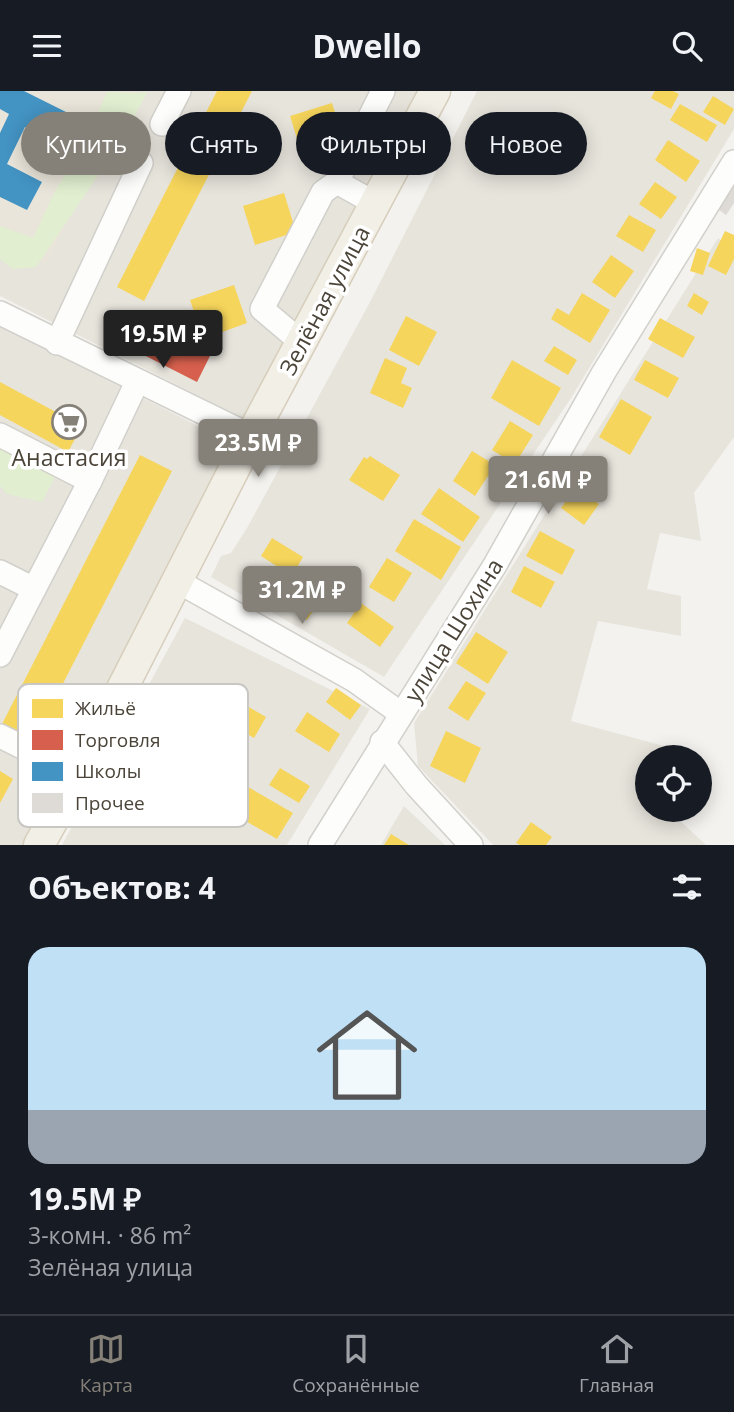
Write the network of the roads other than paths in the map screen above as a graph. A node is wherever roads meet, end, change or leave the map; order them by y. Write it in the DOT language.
graph roads {
  1 [pos="179,91"];
  2 [pos="383,91"];
  3 [pos="435,91"];
  4 [pos="162,124"];
  5 [pos="734,162"];
  6 [pos="135,175"];
  7 [pos="337,182"];
  8 [pos="376,204"];
  9 [pos="0,313"];
  10 [pos="57,342"];
  11 [pos="301,342"];
  12 [pos="137,382"];
  13 [pos="0,435"];
  14 [pos="251,436"];
  15 [pos="90,481"];
  16 [pos="0,572"];
  17 [pos="177,581"];
  18 [pos="34,589"];
  19 [pos="0,655"];
  20 [pos="124,684"];
  21 [pos="400,713"];
  22 [pos="0,736"];
  23 [pos="383,742"];
  24 [pos="18,745"];
  25 [pos="49,827"];
  26 [pos="39,845"];
  27 [pos="320,845"];
  28 [pos="471,845"];
  1 -- 4 [label="street"];
  2 -- 7 [label="street"];
  3 -- 8 [label="main road, Зелёная улица"];
  5 -- 21 [label="street, улица Шохина"];
  6 -- 10 [label="street"];
  7 -- 8 [label="street"];
  7 -- 11 [label="street"];
  8 -- 11 [label="main road, Зелёная улица"];
  9 -- 10 [label="street"];
  10 -- 12 [label="street"];
  11 -- 14 [label="main road, Зелёная улица"];
  12 -- 14 [label="street"];
  12 -- 15 [label="street"];
  13 -- 15 [label="street"];
  14 -- 17 [label="main road, Зелёная улица"];
  15 -- 18 [label="street"];
  16 -- 18 [label="street"];
  17 -- 20 [label="main road, Зелёная улица"];
  17 -- 21 [label="street"];
  18 -- 19 [label="street"];
  21 -- 23 [label="street, улица Шохина"];
  22 -- 24 [label="street"];
  23 -- 27 [label="street, улица Шохина"];
  23 -- 28 [label="street"];
  25 -- 26 [label="main road, Зелёная улица"];
}
